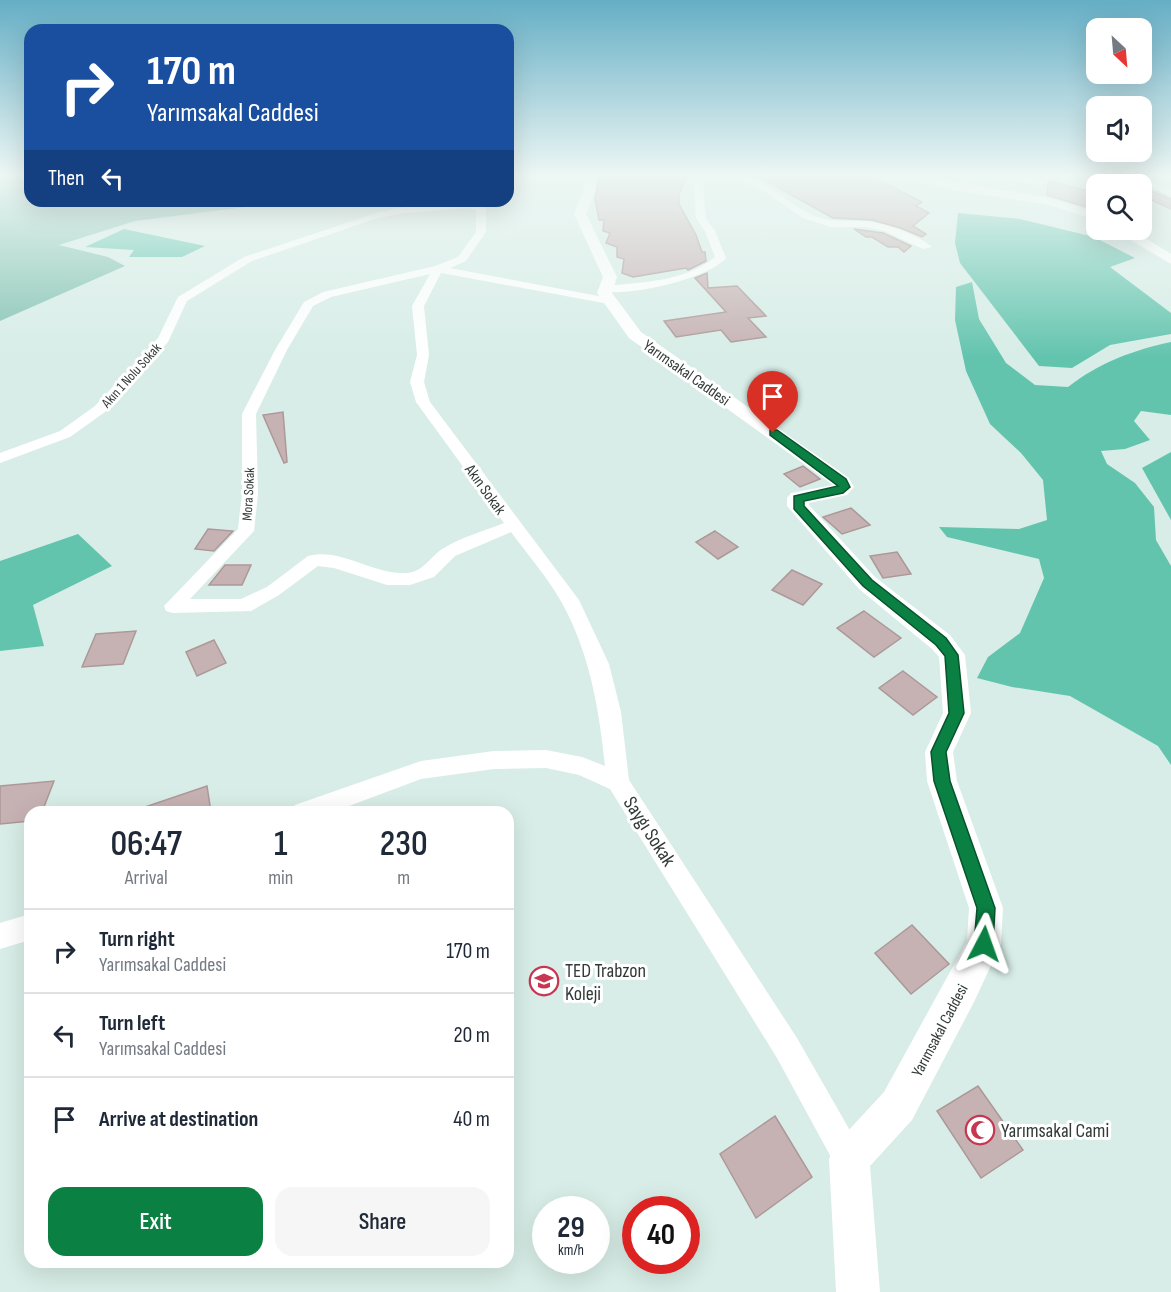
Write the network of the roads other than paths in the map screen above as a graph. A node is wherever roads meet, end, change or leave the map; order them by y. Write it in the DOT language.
graph roads {
  1 [pos="314,236"];
  2 [pos="478,236"];
  3 [pos="591,236"];
  4 [pos="712,236"];
  5 [pos="903,236"];
  6 [pos="1140,240"];
  7 [pos="927,247"];
  8 [pos="1171,260"];
  9 [pos="438,269"];
  10 [pos="607,295"];
  11 [pos="0,458"];
  12 [pos="513,525"];
  13 [pos="618,782"];
  14 [pos="320,806"];
  15 [pos="24,929"];
  16 [pos="0,936"];
  17 [pos="849,1159"];
  18 [pos="858,1292"];
  1 -- 11 [label="street, Akın 1 Nolu Sokak"];
  2 -- 9 [label="street, Akın 1 Nolu Sokak"];
  3 -- 10 [label="street"];
  4 -- 10 [label="street, Mora Sokak"];
  5 -- 7 [label="street"];
  6 -- 8 [label="street"];
  9 -- 10 [label="street, Mora Sokak"];
  9 -- 12 [label="street, Akın Sokak"];
  9 -- 12 [label="street, Mora Sokak"];
  10 -- 17 [label="street, Yarımsakal Caddesi"];
  12 -- 13 [label="street, Akın Sokak"];
  13 -- 14 [label="street, Saygı Sokak"];
  13 -- 17 [label="street, Saygı Sokak"];
  15 -- 16 [label="street"];
  17 -- 18 [label="street"];
}
